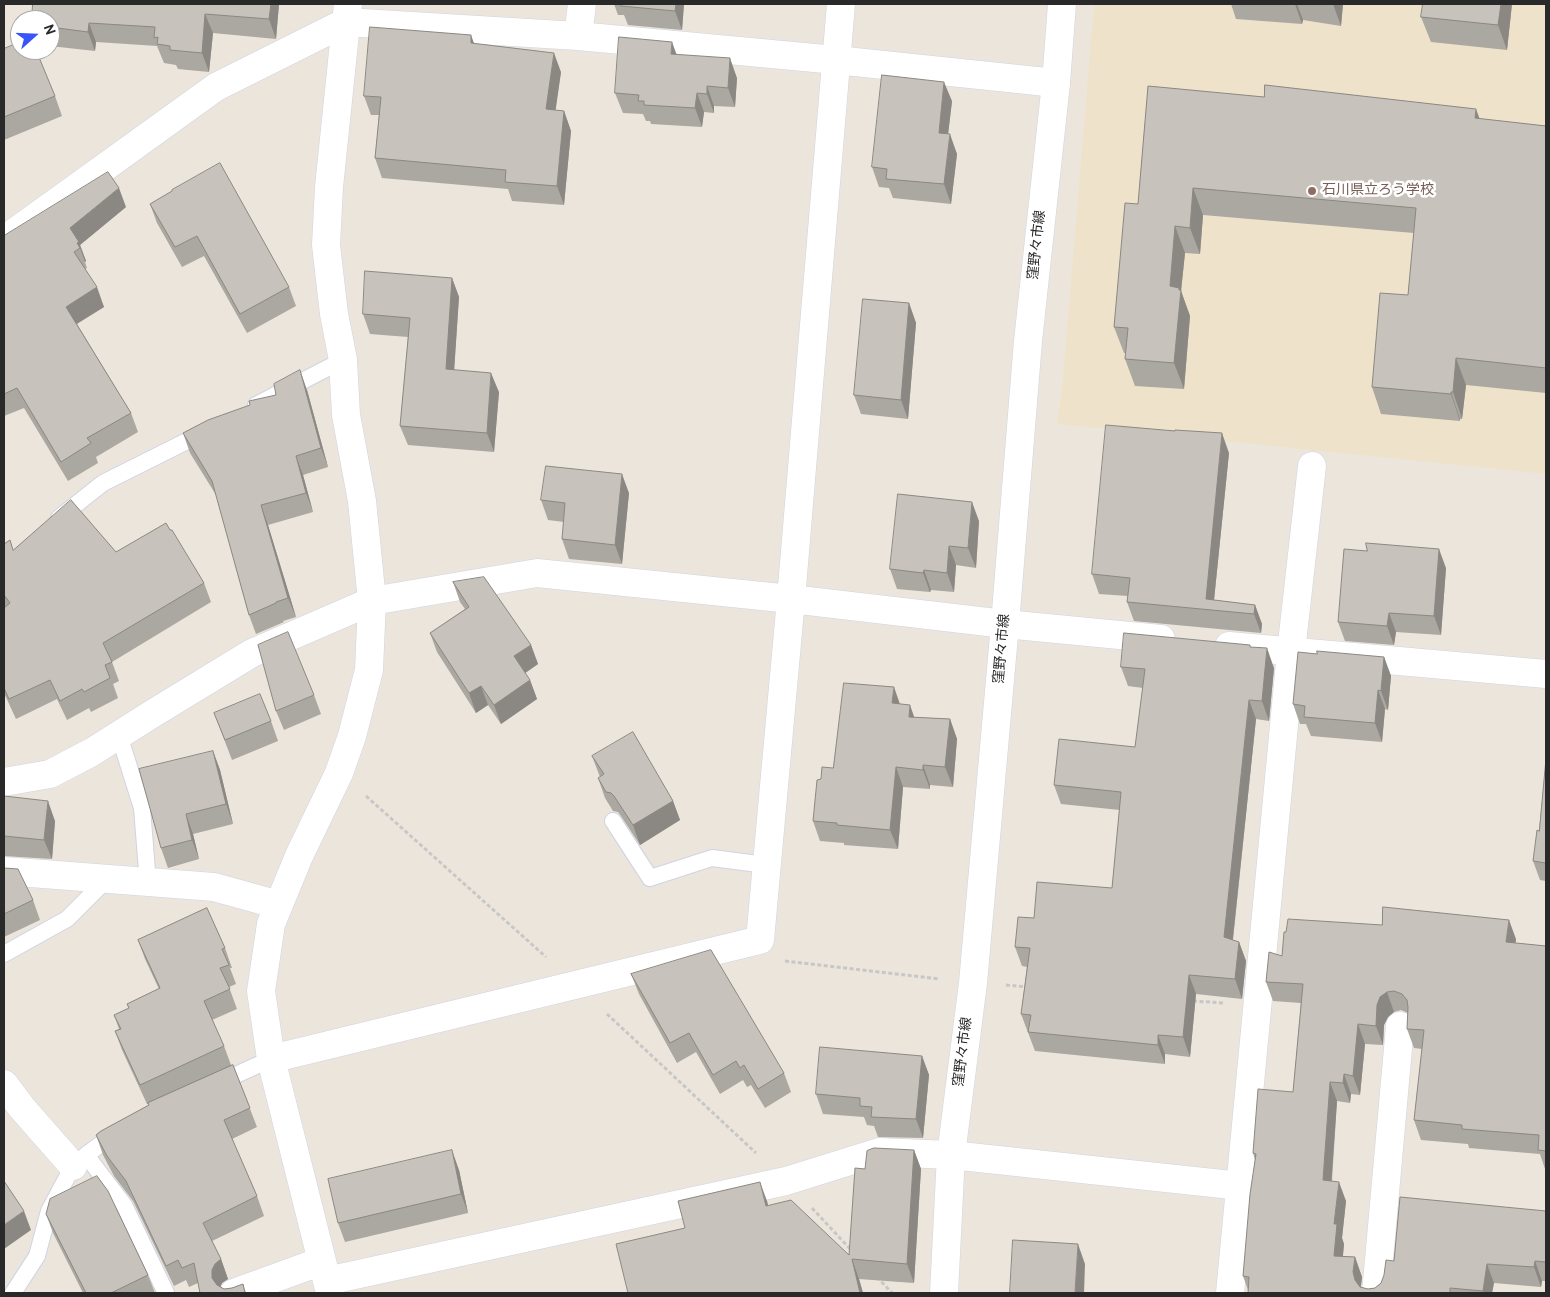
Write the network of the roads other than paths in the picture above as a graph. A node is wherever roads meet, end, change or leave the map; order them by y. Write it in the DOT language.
graph roads {
  1 [pos="582,4"];
  2 [pos="842,4"];
  3 [pos="1062,4"];
  4 [pos="347,13"];
  5 [pos="578,36"];
  6 [pos="836,60"];
  7 [pos="1056,83"];
  8 [pos="4,240"];
  9 [pos="343,360"];
  10 [pos="238,415"];
  11 [pos="221,424"];
  12 [pos="1312,466"];
  13 [pos="45,530"];
  14 [pos="791,599"];
  15 [pos="372,601"];
  16 [pos="1005,624"];
  17 [pos="1291,652"];
  18 [pos="1546,674"];
  19 [pos="119,735"];
  20 [pos="4,782"];
  21 [pos="613,821"];
  22 [pos="766,865"];
  23 [pos="4,871"];
  24 [pos="107,879"];
  25 [pos="148,883"];
  26 [pos="279,905"];
  27 [pos="4,954"];
  28 [pos="1400,1026"];
  29 [pos="271,1059"];
  30 [pos="4,1084"];
  31 [pos="199,1091"];
  32 [pos="129,1124"];
  33 [pos="951,1155"];
  34 [pos="79,1160"];
  35 [pos="1241,1186"];
  36 [pos="326,1278"];
  37 [pos="12,1293"];
  38 [pos="166,1293"];
  39 [pos="234,1293"];
  40 [pos="944,1293"];
  41 [pos="1230,1293"];
  42 [pos="1376,1293"];
  1 -- 5 [label="street"];
  2 -- 6 [label="street"];
  3 -- 7 [label="street, 窪野々市線"];
  4 -- 5 [label="street"];
  4 -- 8 [label="street"];
  4 -- 9 [label="street"];
  5 -- 6 [label="street"];
  6 -- 7 [label="street"];
  6 -- 14 [label="street"];
  7 -- 16 [label="street, 窪野々市線"];
  9 -- 10 [label="lane"];
  9 -- 15 [label="street"];
  11 -- 13 [label="lane"];
  12 -- 17 [label="street"];
  14 -- 15 [label="street"];
  14 -- 16 [label="street"];
  14 -- 22 [label="street"];
  15 -- 19 [label="street"];
  15 -- 26 [label="street"];
  16 -- 17 [label="street"];
  16 -- 33 [label="street, 窪野々市線"];
  17 -- 18 [label="street"];
  17 -- 35 [label="street"];
  19 -- 20 [label="street"];
  19 -- 25 [label="lane"];
  21 -- 22 [label="lane"];
  22 -- 29 [label="street"];
  23 -- 24 [label="street"];
  24 -- 25 [label="street"];
  24 -- 27 [label="lane"];
  25 -- 26 [label="street"];
  26 -- 29 [label="street"];
  28 -- 42 [label="street"];
  29 -- 31 [label="lane"];
  29 -- 36 [label="street"];
  30 -- 34 [label="street"];
  32 -- 34 [label="lane"];
  33 -- 35 [label="street"];
  33 -- 36 [label="street"];
  33 -- 40 [label="street, 窪野々市線"];
  34 -- 37 [label="lane"];
  34 -- 38 [label="lane"];
  35 -- 41 [label="street"];
  36 -- 39 [label="street"];
}
